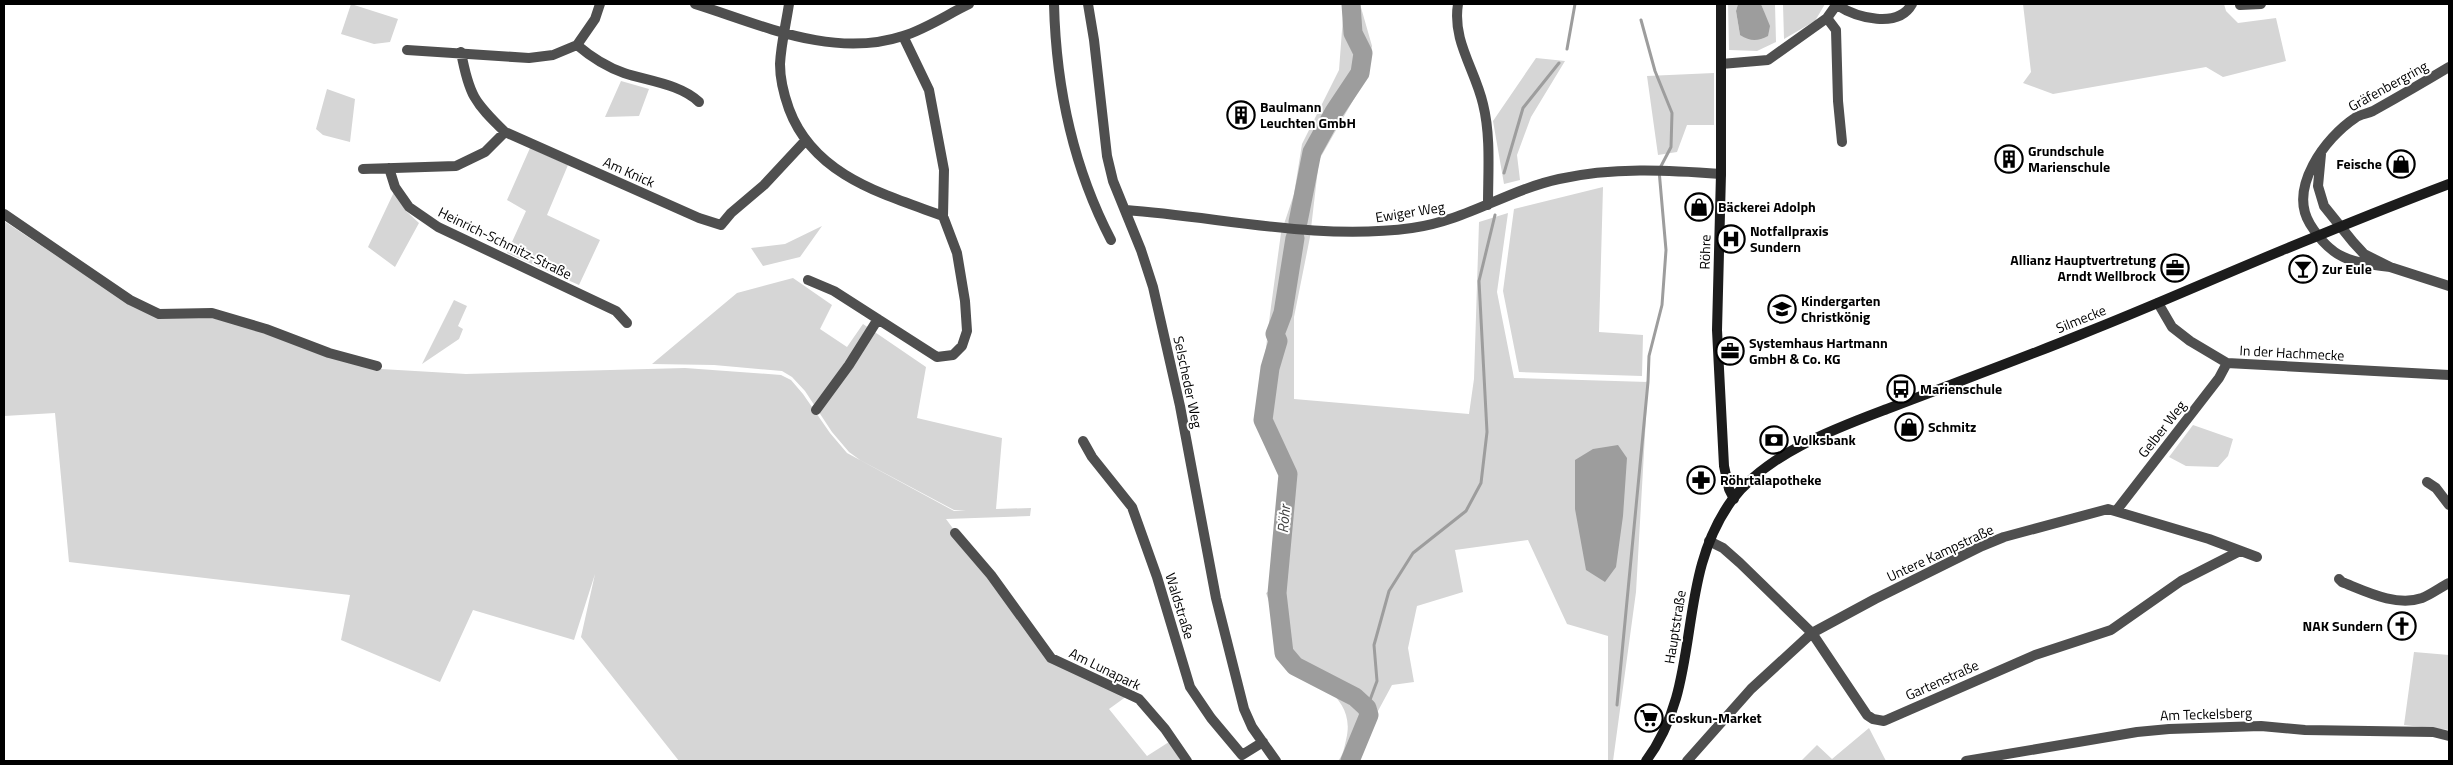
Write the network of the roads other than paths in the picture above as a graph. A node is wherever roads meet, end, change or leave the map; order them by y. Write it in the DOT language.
graph roads {
  1 [pos="600,4"];
  2 [pos="695,4"];
  3 [pos="789,4"];
  4 [pos="968,4"];
  5 [pos="1054,4"];
  6 [pos="1088,4"];
  7 [pos="1458,4"];
  8 [pos="1721,4"];
  9 [pos="1912,4"];
  10 [pos="2261,4"];
  11 [pos="1837,5"];
  12 [pos="2240,5"];
  13 [pos="1827,18"];
  14 [pos="784,33"];
  15 [pos="903,36"];
  16 [pos="578,45"];
  17 [pos="407,50"];
  18 [pos="461,52"];
  19 [pos="1721,64"];
  20 [pos="2449,67"];
  21 [pos="699,102"];
  22 [pos="505,132"];
  23 [pos="805,141"];
  24 [pos="1842,142"];
  25 [pos="2321,151"];
  26 [pos="389,168"];
  27 [pos="363,169"];
  28 [pos="1721,174"];
  29 [pos="2449,184"];
  30 [pos="1488,205"];
  31 [pos="1126,210"];
  32 [pos="4,214"];
  33 [pos="943,216"];
  34 [pos="2340,228"];
  35 [pos="2317,236"];
  36 [pos="1111,240"];
  37 [pos="2390,267"];
  38 [pos="808,280"];
  39 [pos="2449,286"];
  40 [pos="2158,303"];
  41 [pos="878,319"];
  42 [pos="627,323"];
  43 [pos="2228,363"];
  44 [pos="377,366"];
  45 [pos="2449,375"];
  46 [pos="816,410"];
  47 [pos="1083,441"];
  48 [pos="2427,482"];
  49 [pos="1734,498"];
  50 [pos="2449,505"];
  51 [pos="2116,511"];
  52 [pos="955,533"];
  53 [pos="1709,541"];
  54 [pos="2240,551"];
  55 [pos="2257,557"];
  56 [pos="2339,579"];
  57 [pos="2449,582"];
  58 [pos="1812,633"];
  59 [pos="2449,736"];
  60 [pos="1263,742"];
  61 [pos="1187,761"];
  62 [pos="1276,761"];
  63 [pos="1646,761"];
  64 [pos="1687,761"];
  65 [pos="1966,761"];
  1 -- 16 [label="street"];
  2 -- 14 [label="street"];
  3 -- 14 [label="street"];
  4 -- 15 [label="street"];
  5 -- 36 [label="street"];
  6 -- 31 [label="street, Selscheder Weg"];
  7 -- 30 [label="street"];
  8 -- 19 [label="main road, Röhre"];
  9 -- 11 [label="street"];
  10 -- 12 [label="street"];
  11 -- 13 [label="street"];
  13 -- 19 [label="street"];
  13 -- 24 [label="street"];
  14 -- 15 [label="street"];
  14 -- 23 [label="street"];
  15 -- 33 [label="street"];
  16 -- 18 [label="street"];
  16 -- 21 [label="street"];
  17 -- 18 [label="street"];
  18 -- 22 [label="street, Am Knick"];
  19 -- 28 [label="main road, Röhre"];
  20 -- 25 [label="street, Gräfenbergring"];
  22 -- 23 [label="street, Am Knick"];
  22 -- 26 [label="street"];
  23 -- 33 [label="street"];
  25 -- 34 [label="street"];
  25 -- 35 [label="street, Gräfenbergring"];
  26 -- 27 [label="street"];
  26 -- 42 [label="street, Heinrich-Schmitz-Straße"];
  28 -- 30 [label="street, Ewiger Weg"];
  28 -- 49 [label="main road, Röhre"];
  29 -- 34 [label="main road, Silmecke"];
  30 -- 31 [label="street, Ewiger Weg"];
  31 -- 60 [label="street, Selscheder Weg"];
  32 -- 44 [label="street"];
  33 -- 41 [label="street"];
  34 -- 35 [label="main road, Silmecke"];
  34 -- 37 [label="street"];
  35 -- 37 [label="street, Gräfenbergring"];
  35 -- 40 [label="main road, Silmecke"];
  37 -- 39 [label="street"];
  38 -- 41 [label="street"];
  40 -- 43 [label="street, In der Hachmecke"];
  40 -- 49 [label="main road, Silmecke"];
  41 -- 46 [label="street"];
  43 -- 45 [label="street, In der Hachmecke"];
  43 -- 51 [label="street, Gelber Weg"];
  47 -- 60 [label="street, Waldstraße"];
  48 -- 50 [label="street"];
  49 -- 53 [label="main road, Hauptstraße"];
  51 -- 54 [label="street, Untere Kampstraße"];
  51 -- 58 [label="street, Untere Kampstraße"];
  52 -- 61 [label="street, Am Lunapark"];
  53 -- 58 [label="street, Gartenstraße"];
  53 -- 63 [label="main road, Hauptstraße"];
  54 -- 55 [label="street, Untere Kampstraße"];
  54 -- 58 [label="street, Gartenstraße"];
  56 -- 57 [label="street"];
  58 -- 64 [label="street, Untere Kampstraße"];
  59 -- 65 [label="street, Am Teckelsberg"];
  60 -- 62 [label="street, Selscheder Weg"];
}
